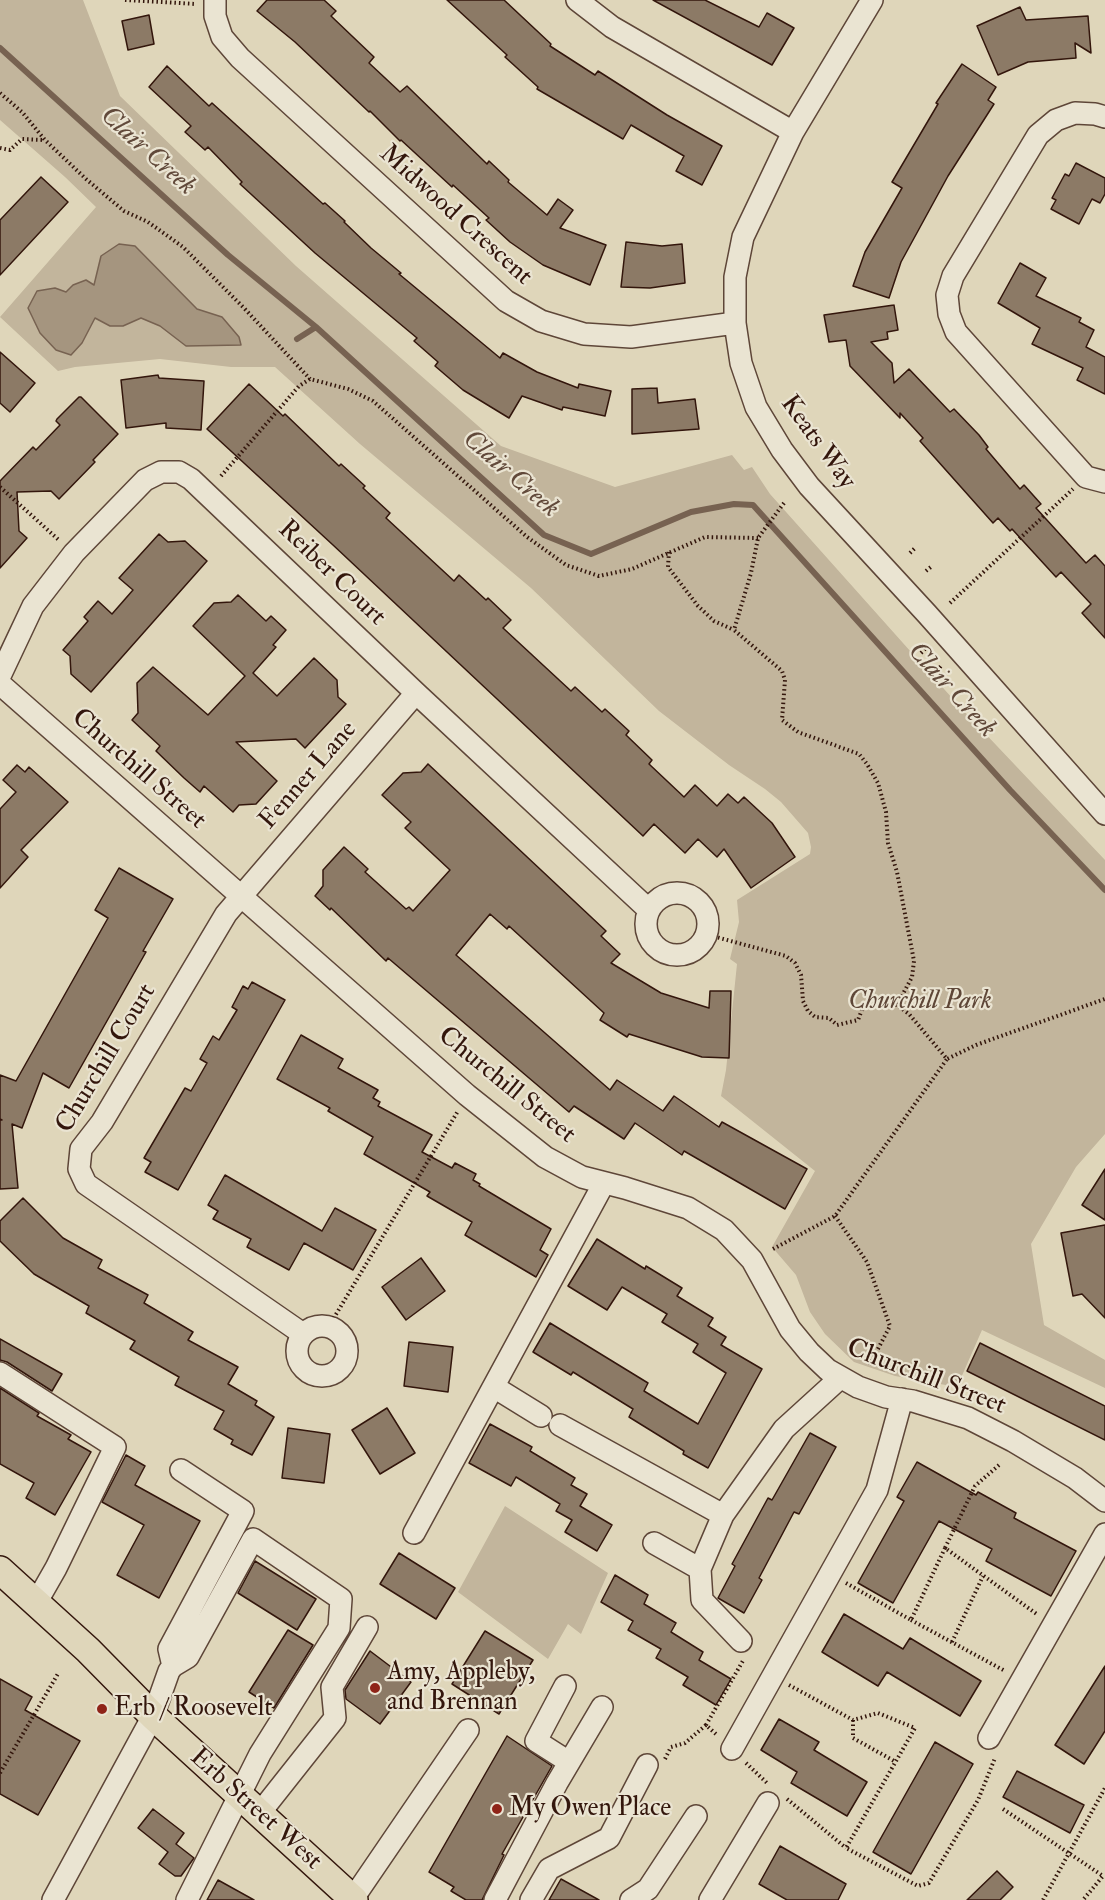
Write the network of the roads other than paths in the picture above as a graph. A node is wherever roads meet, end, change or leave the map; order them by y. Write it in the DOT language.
graph roads {
  1 [pos="577,0"];
  2 [pos="872,0"];
  3 [pos="214,2"];
  4 [pos="1105,117"];
  5 [pos="793,132"];
  6 [pos="735,323"];
  7 [pos="1096,479"];
  8 [pos="0,676"];
  9 [pos="0,684"];
  10 [pos="416,693"];
  11 [pos="1105,814"];
  12 [pos="242,895"];
  13 [pos="649,910"];
  14 [pos="604,1183"];
  15 [pos="303,1334"];
  16 [pos="0,1373"];
  17 [pos="840,1378"];
  18 [pos="494,1387"];
  19 [pos="902,1399"];
  20 [pos="181,1470"];
  21 [pos="1105,1500"];
  22 [pos="723,1515"];
  23 [pos="414,1533"];
  24 [pos="1105,1534"];
  25 [pos="654,1543"];
  26 [pos="700,1569"];
  27 [pos="0,1570"];
  28 [pos="36,1603"];
  29 [pos="368,1627"];
  30 [pos="741,1641"];
  31 [pos="173,1666"];
  32 [pos="565,1686"];
  33 [pos="602,1707"];
  34 [pos="153,1716"];
  35 [pos="468,1730"];
  36 [pos="989,1737"];
  37 [pos="732,1749"];
  38 [pos="569,1762"];
  39 [pos="647,1765"];
  40 [pos="768,1803"];
  41 [pos="250,1805"];
  42 [pos="696,1816"];
  43 [pos="53,1900"];
  44 [pos="187,1900"];
  45 [pos="353,1900"];
  46 [pos="495,1900"];
  47 [pos="531,1900"];
  48 [pos="631,1900"];
  49 [pos="710,1900"];
  1 -- 5 [label="street"];
  2 -- 5 [label="street, Keats Way"];
  3 -- 6 [label="street, Midwood Crescent"];
  4 -- 7 [label="street"];
  5 -- 6 [label="street, Keats Way"];
  6 -- 11 [label="street, Keats Way"];
  8 -- 10 [label="street, Reiber Court"];
  9 -- 12 [label="street, Churchill Street"];
  10 -- 12 [label="street, Fenner Lane"];
  10 -- 13 [label="street, Reiber Court"];
  12 -- 14 [label="street, Churchill Street"];
  12 -- 15 [label="street, Churchill Court"];
  13 -- 13 [label="street"];
  14 -- 17 [label="street, Churchill Street"];
  14 -- 18 [label="street"];
  15 -- 15 [label="street"];
  16 -- 28 [label="street"];
  17 -- 19 [label="street, Churchill Street"];
  17 -- 22 [label="street"];
  18 -- 22 [label="street"];
  18 -- 23 [label="street"];
  19 -- 21 [label="street, Churchill Street"];
  19 -- 37 [label="street"];
  20 -- 31 [label="street"];
  22 -- 26 [label="street"];
  24 -- 36 [label="street"];
  25 -- 26 [label="street"];
  26 -- 30 [label="street"];
  27 -- 28 [label="main road, Erb Street West"];
  28 -- 34 [label="main road, Erb Street West"];
  29 -- 41 [label="street"];
  31 -- 34 [label="street"];
  31 -- 41 [label="street"];
  32 -- 38 [label="street"];
  33 -- 38 [label="street"];
  34 -- 41 [label="main road, Erb Street West"];
  34 -- 43 [label="street"];
  35 -- 45 [label="street"];
  38 -- 46 [label="street"];
  39 -- 47 [label="street"];
  40 -- 49 [label="street"];
  41 -- 44 [label="street"];
  41 -- 45 [label="main road, Erb Street West"];
  42 -- 48 [label="street"];
}
